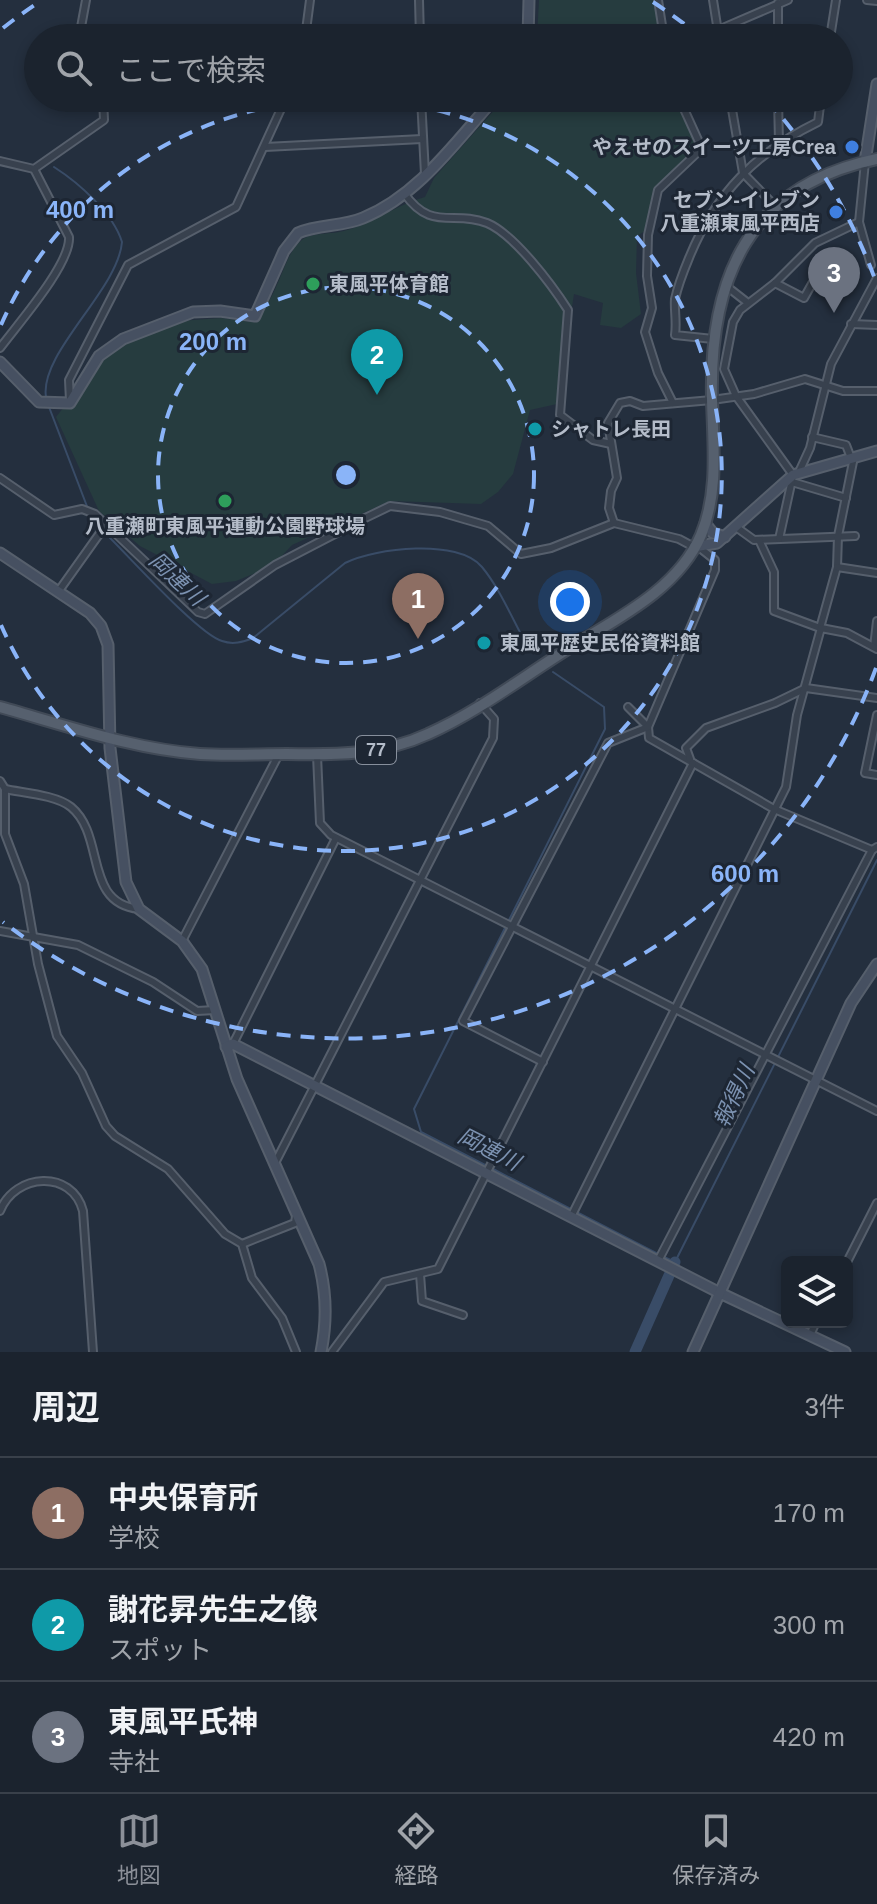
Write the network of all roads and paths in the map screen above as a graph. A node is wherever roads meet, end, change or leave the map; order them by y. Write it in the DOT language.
graph roads {
  1 [pos="86,0"];
  2 [pos="310,0"];
  3 [pos="419,0"];
  4 [pos="529,0"];
  5 [pos="658,0"];
  6 [pos="713,0"];
  7 [pos="788,0"];
  8 [pos="836,0"];
  9 [pos="867,0"];
  10 [pos="877,1"];
  11 [pos="778,3"];
  12 [pos="82,24"];
  13 [pos="307,24"];
  14 [pos="420,24"];
  15 [pos="528,24"];
  16 [pos="662,24"];
  17 [pos="717,24"];
  18 [pos="731,24"];
  19 [pos="778,24"];
  20 [pos="832,24"];
  21 [pos="877,84"];
  22 [pos="104,112"];
  23 [pos="280,112"];
  24 [pos="421,112"];
  25 [pos="483,112"];
  26 [pos="685,112"];
  27 [pos="732,112"];
  28 [pos="778,112"];
  29 [pos="819,112"];
  30 [pos="422,139"];
  31 [pos="779,142"];
  32 [pos="265,147"];
  33 [pos="877,159"];
  34 [pos="0,161"];
  35 [pos="865,162"];
  36 [pos="34,169"];
  37 [pos="743,173"];
  38 [pos="426,176"];
  39 [pos="404,193"];
  40 [pos="775,206"];
  41 [pos="859,222"];
  42 [pos="871,265"];
  43 [pos="877,278"];
  44 [pos="813,282"];
  45 [pos="775,283"];
  46 [pos="724,285"];
  47 [pos="748,303"];
  48 [pos="851,324"];
  49 [pos="877,325"];
  50 [pos="713,339"];
  51 [pos="0,348"];
  52 [pos="0,362"];
  53 [pos="826,385"];
  54 [pos="877,391"];
  55 [pos="736,396"];
  56 [pos="712,400"];
  57 [pos="70,403"];
  58 [pos="673,403"];
  59 [pos="812,437"];
  60 [pos="611,444"];
  61 [pos="877,451"];
  62 [pos="852,458"];
  63 [pos="795,476"];
  64 [pos="0,478"];
  65 [pos="846,498"];
  66 [pos="614,523"];
  67 [pos="705,523"];
  68 [pos="105,526"];
  69 [pos="736,527"];
  70 [pos="838,536"];
  71 [pos="855,536"];
  72 [pos="725,537"];
  73 [pos="779,539"];
  74 [pos="759,540"];
  75 [pos="697,547"];
  76 [pos="0,553"];
  77 [pos="837,567"];
  78 [pos="877,573"];
  79 [pos="877,583"];
  80 [pos="58,592"];
  81 [pos="877,621"];
  82 [pos="875,648"];
  83 [pos="806,688"];
  84 [pos="877,698"];
  85 [pos="480,703"];
  86 [pos="0,707"];
  87 [pos="628,707"];
  88 [pos="877,715"];
  89 [pos="648,727"];
  90 [pos="110,737"];
  91 [pos="279,754"];
  92 [pos="317,755"];
  93 [pos="693,763"];
  94 [pos="877,775"];
  95 [pos="0,781"];
  96 [pos="5,789"];
  97 [pos="774,809"];
  98 [pos="336,838"];
  99 [pos="875,848"];
  100 [pos="420,880"];
  101 [pos="139,909"];
  102 [pos="513,927"];
  103 [pos="0,931"];
  104 [pos="32,936"];
  105 [pos="182,941"];
  106 [pos="877,964"];
  107 [pos="593,967"];
  108 [pos="873,976"];
  109 [pos="674,1009"];
  110 [pos="215,1010"];
  111 [pos="230,1045"];
  112 [pos="768,1056"];
  113 [pos="543,1062"];
  114 [pos="816,1081"];
  115 [pos="314,1087"];
  116 [pos="877,1111"];
  117 [pos="274,1166"];
  118 [pos="484,1174"];
  119 [pos="877,1203"];
  120 [pos="0,1211"];
  121 [pos="296,1212"];
  122 [pos="571,1217"];
  123 [pos="242,1244"];
  124 [pos="850,1256"];
  125 [pos="660,1262"];
  126 [pos="420,1274"];
  127 [pos="720,1293"];
  128 [pos="463,1315"];
  129 [pos="813,1328"];
  130 [pos="811,1333"];
  131 [pos="93,1352"];
  132 [pos="296,1352"];
  133 [pos="321,1352"];
  134 [pos="332,1352"];
  135 [pos="693,1352"];
  136 [pos="845,1352"];
  1 -- 12 [label="street"];
  2 -- 13 [label="street"];
  3 -- 14 [label="street"];
  4 -- 15 [label="street"];
  5 -- 16 [label="street"];
  6 -- 17 [label="street"];
  7 -- 11 [label="street"];
  8 -- 20 [label="street"];
  9 -- 10 [label="street"];
  11 -- 18 [label="street"];
  11 -- 19 [label="street"];
  21 -- 35 [label="street"];
  22 -- 36 [label="street"];
  23 -- 32 [label="street"];
  24 -- 30 [label="street"];
  25 -- 38 [label="street"];
  26 -- 58 [label="street"];
  27 -- 37 [label="street"];
  28 -- 31 [label="street"];
  29 -- 31 [label="street"];
  30 -- 32 [label="street"];
  30 -- 38 [label="street"];
  31 -- 37 [label="street"];
  32 -- 57 [label="street"];
  33 -- 35 [label="main road, 77"];
  34 -- 36 [label="street"];
  35 -- 40 [label="main road, 77"];
  35 -- 41 [label="street"];
  36 -- 51 [label="street"];
  37 -- 40 [label="street"];
  37 -- 50 [label="street"];
  38 -- 39 [label="street"];
  39 -- 57 [label="street"];
  39 -- 60 [label="street"];
  40 -- 46 [label="main road, 77"];
  41 -- 42 [label="street"];
  41 -- 45 [label="street"];
  43 -- 48 [label="street"];
  44 -- 45 [label="street"];
  45 -- 47 [label="street"];
  46 -- 47 [label="street"];
  46 -- 50 [label="main road, 77"];
  47 -- 55 [label="street"];
  48 -- 49 [label="street"];
  48 -- 53 [label="street"];
  50 -- 56 [label="main road, 77"];
  52 -- 57 [label="street"];
  53 -- 54 [label="street"];
  53 -- 55 [label="street"];
  53 -- 59 [label="street"];
  55 -- 56 [label="street"];
  55 -- 63 [label="street"];
  56 -- 58 [label="street"];
  56 -- 67 [label="main road, 77"];
  58 -- 60 [label="street"];
  59 -- 62 [label="street"];
  59 -- 63 [label="street"];
  60 -- 66 [label="street"];
  61 -- 62 [label="street"];
  62 -- 63 [label="street"];
  62 -- 65 [label="street"];
  63 -- 65 [label="street"];
  63 -- 69 [label="street"];
  63 -- 73 [label="street"];
  64 -- 68 [label="street"];
  65 -- 70 [label="street"];
  66 -- 68 [label="street"];
  66 -- 75 [label="street"];
  67 -- 72 [label="street"];
  67 -- 75 [label="main road, 77"];
  68 -- 80 [label="street"];
  69 -- 72 [label="street"];
  69 -- 74 [label="street"];
  70 -- 71 [label="street"];
  70 -- 73 [label="street"];
  70 -- 77 [label="street"];
  72 -- 75 [label="street"];
  73 -- 74 [label="street"];
  74 -- 77 [label="street"];
  75 -- 85 [label="main road, 77"];
  75 -- 89 [label="street"];
  76 -- 80 [label="street"];
  77 -- 78 [label="street"];
  78 -- 79 [label="street"];
  80 -- 90 [label="street"];
  81 -- 82 [label="street"];
  82 -- 83 [label="street"];
  83 -- 84 [label="street"];
  83 -- 93 [label="street"];
  83 -- 97 [label="street"];
  85 -- 92 [label="main road, 77"];
  85 -- 100 [label="street"];
  86 -- 90 [label="main road, 77"];
  87 -- 89 [label="street"];
  88 -- 94 [label="street"];
  89 -- 93 [label="street"];
  89 -- 102 [label="street"];
  90 -- 91 [label="main road, 77"];
  90 -- 101 [label="street"];
  91 -- 92 [label="main road, 77"];
  91 -- 105 [label="street"];
  92 -- 98 [label="street"];
  93 -- 97 [label="street"];
  93 -- 107 [label="street"];
  95 -- 96 [label="street"];
  96 -- 101 [label="street"];
  96 -- 104 [label="street"];
  97 -- 99 [label="street"];
  97 -- 109 [label="street"];
  98 -- 100 [label="street"];
  98 -- 111 [label="street"];
  99 -- 112 [label="street"];
  100 -- 102 [label="street"];
  100 -- 115 [label="street"];
  101 -- 105 [label="street"];
  102 -- 107 [label="street"];
  102 -- 113 [label="street"];
  103 -- 104 [label="street"];
  104 -- 110 [label="street"];
  104 -- 123 [label="street"];
  105 -- 110 [label="street"];
  106 -- 108 [label="street"];
  107 -- 109 [label="street"];
  107 -- 113 [label="street"];
  108 -- 114 [label="street"];
  109 -- 112 [label="street"];
  109 -- 122 [label="street"];
  110 -- 111 [label="street"];
  111 -- 115 [label="street"];
  111 -- 117 [label="street"];
  112 -- 114 [label="street"];
  112 -- 125 [label="street"];
  113 -- 118 [label="street"];
  114 -- 116 [label="street"];
  114 -- 127 [label="street"];
  115 -- 117 [label="street"];
  115 -- 118 [label="street"];
  117 -- 121 [label="street"];
  118 -- 122 [label="street"];
  118 -- 126 [label="street"];
  119 -- 124 [label="street"];
  120 -- 131 [label="street"];
  121 -- 123 [label="street"];
  121 -- 133 [label="street"];
  122 -- 125 [label="street"];
  123 -- 132 [label="street"];
  125 -- 127 [label="street"];
  126 -- 128 [label="street"];
  126 -- 134 [label="street"];
  127 -- 130 [label="street"];
  127 -- 135 [label="street"];
  129 -- 130 [label="street"];
  130 -- 136 [label="street"];
}
